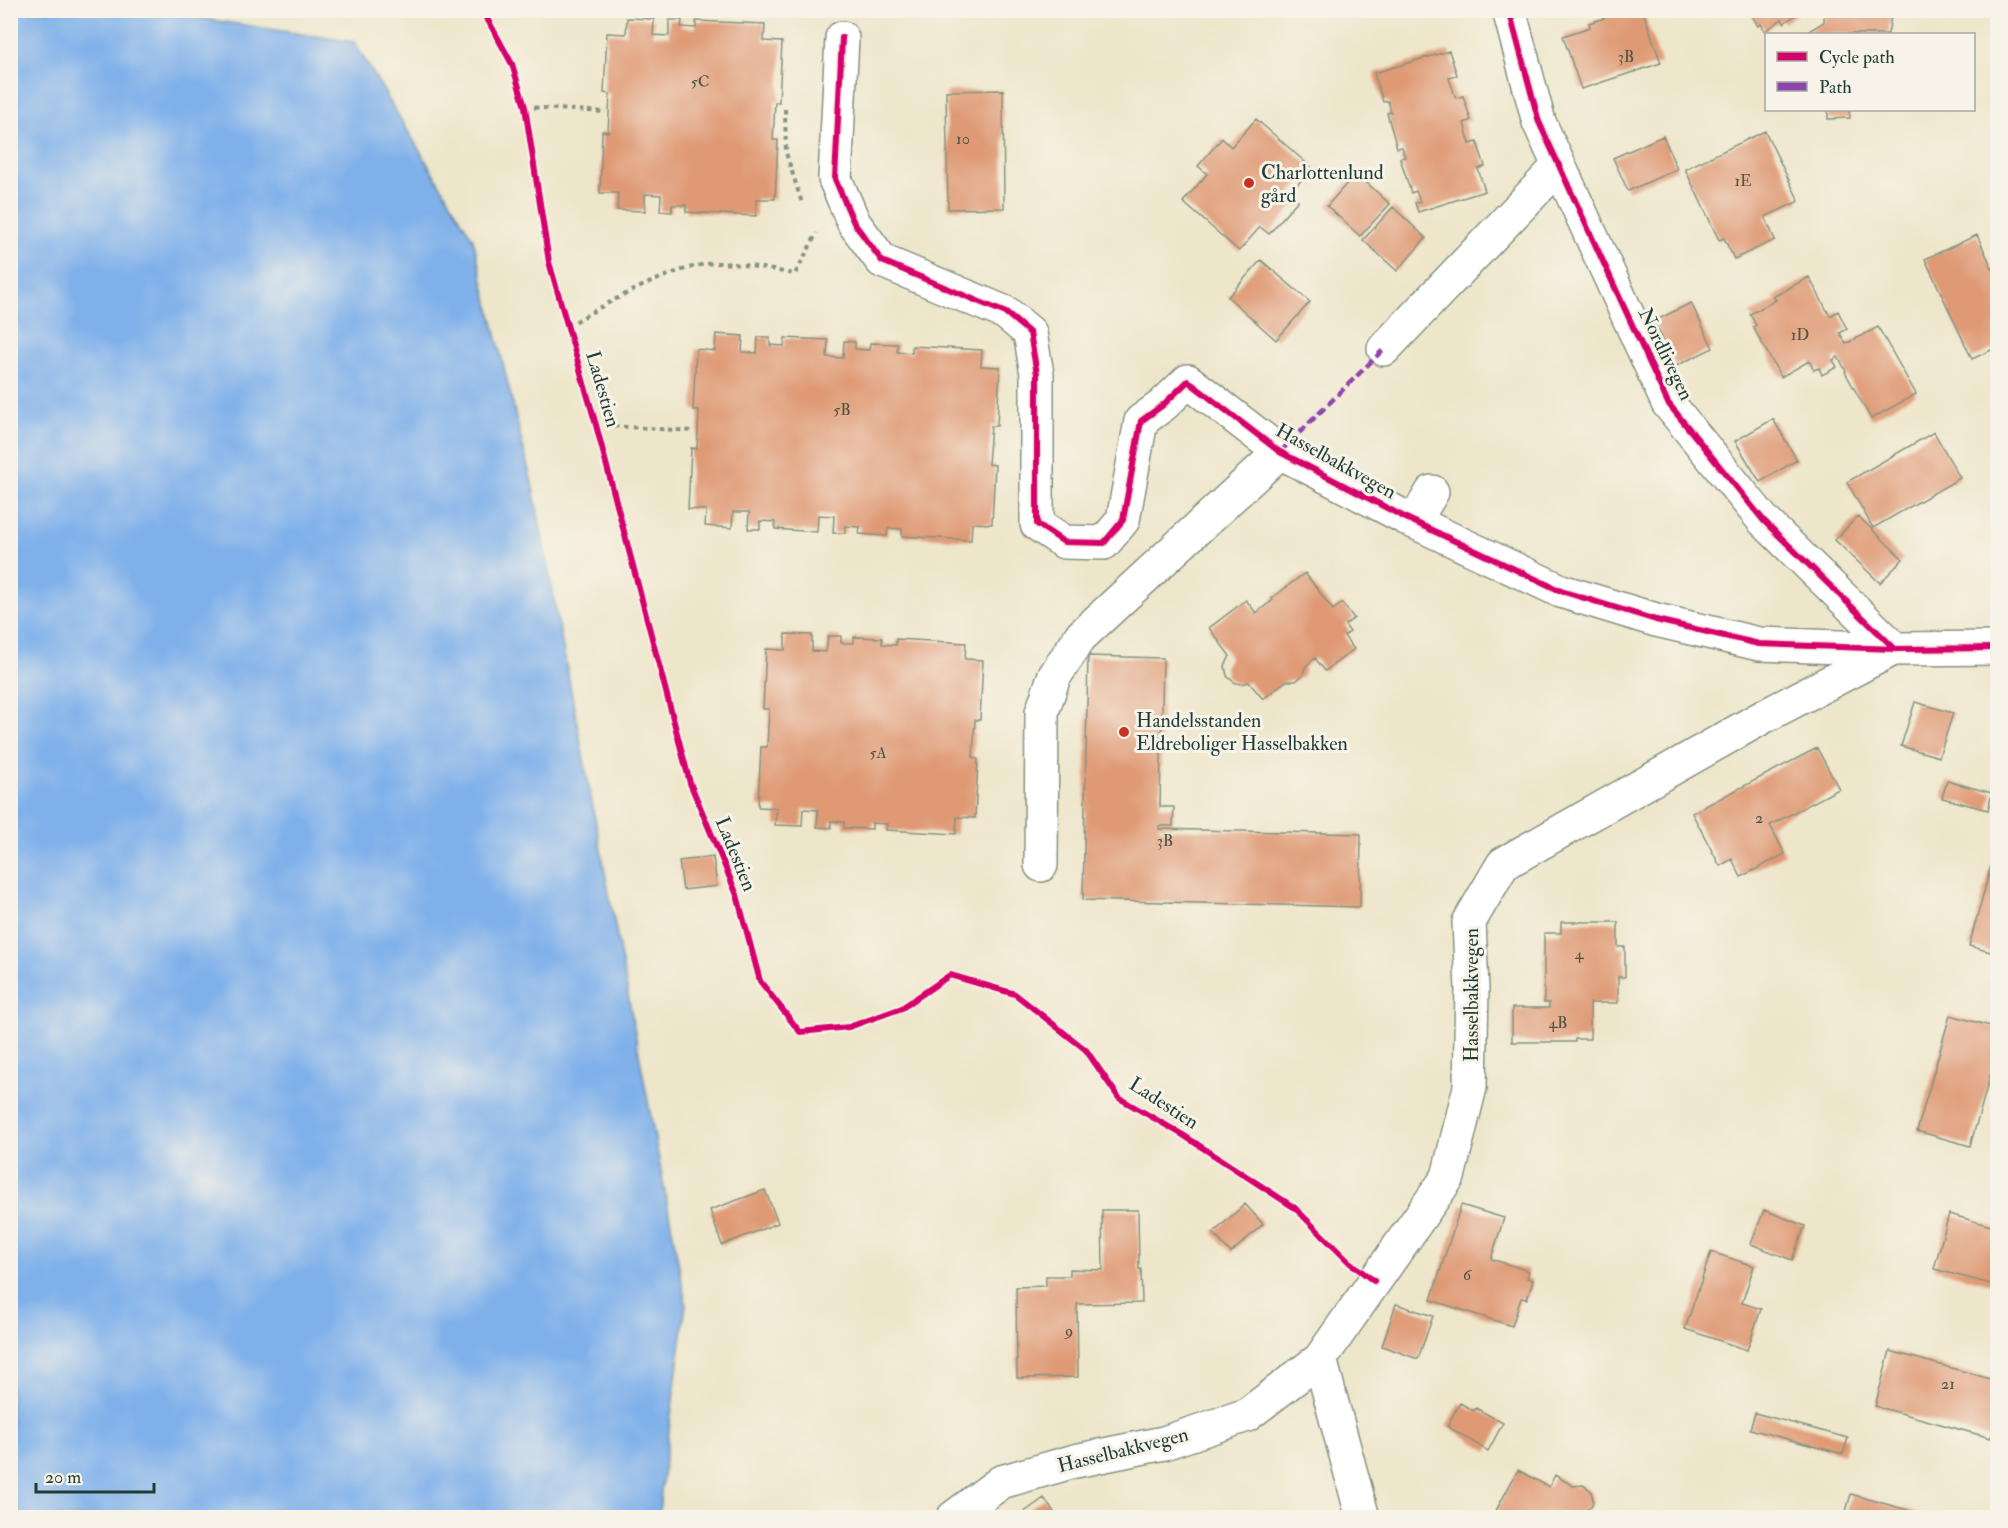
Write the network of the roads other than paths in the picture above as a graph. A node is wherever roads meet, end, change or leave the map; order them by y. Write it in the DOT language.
graph roads {
  1 [pos="1509,10"];
  2 [pos="842,38"];
  3 [pos="1559,166"];
  4 [pos="1384,349"];
  5 [pos="1280,452"];
  6 [pos="1432,492"];
  7 [pos="1414,522"];
  8 [pos="1895,648"];
  9 [pos="1998,648"];
  10 [pos="1041,865"];
  11 [pos="1320,1359"];
  12 [pos="953,1518"];
  13 [pos="1363,1518"];
  1 -- 3 [label="street, Nordlivegen"];
  2 -- 5 [label="street, Hasselbakkvegen"];
  3 -- 4 [label="street"];
  3 -- 8 [label="street, Nordlivegen"];
  5 -- 7 [label="street, Hasselbakkvegen"];
  5 -- 10 [label="street"];
  6 -- 7 [label="street"];
  7 -- 8 [label="street, Hasselbakkvegen"];
  8 -- 9 [label="street, Hasselbakkvegen"];
  8 -- 11 [label="street, Hasselbakkvegen"];
  11 -- 12 [label="street, Hasselbakkvegen"];
  11 -- 13 [label="street"];
}
